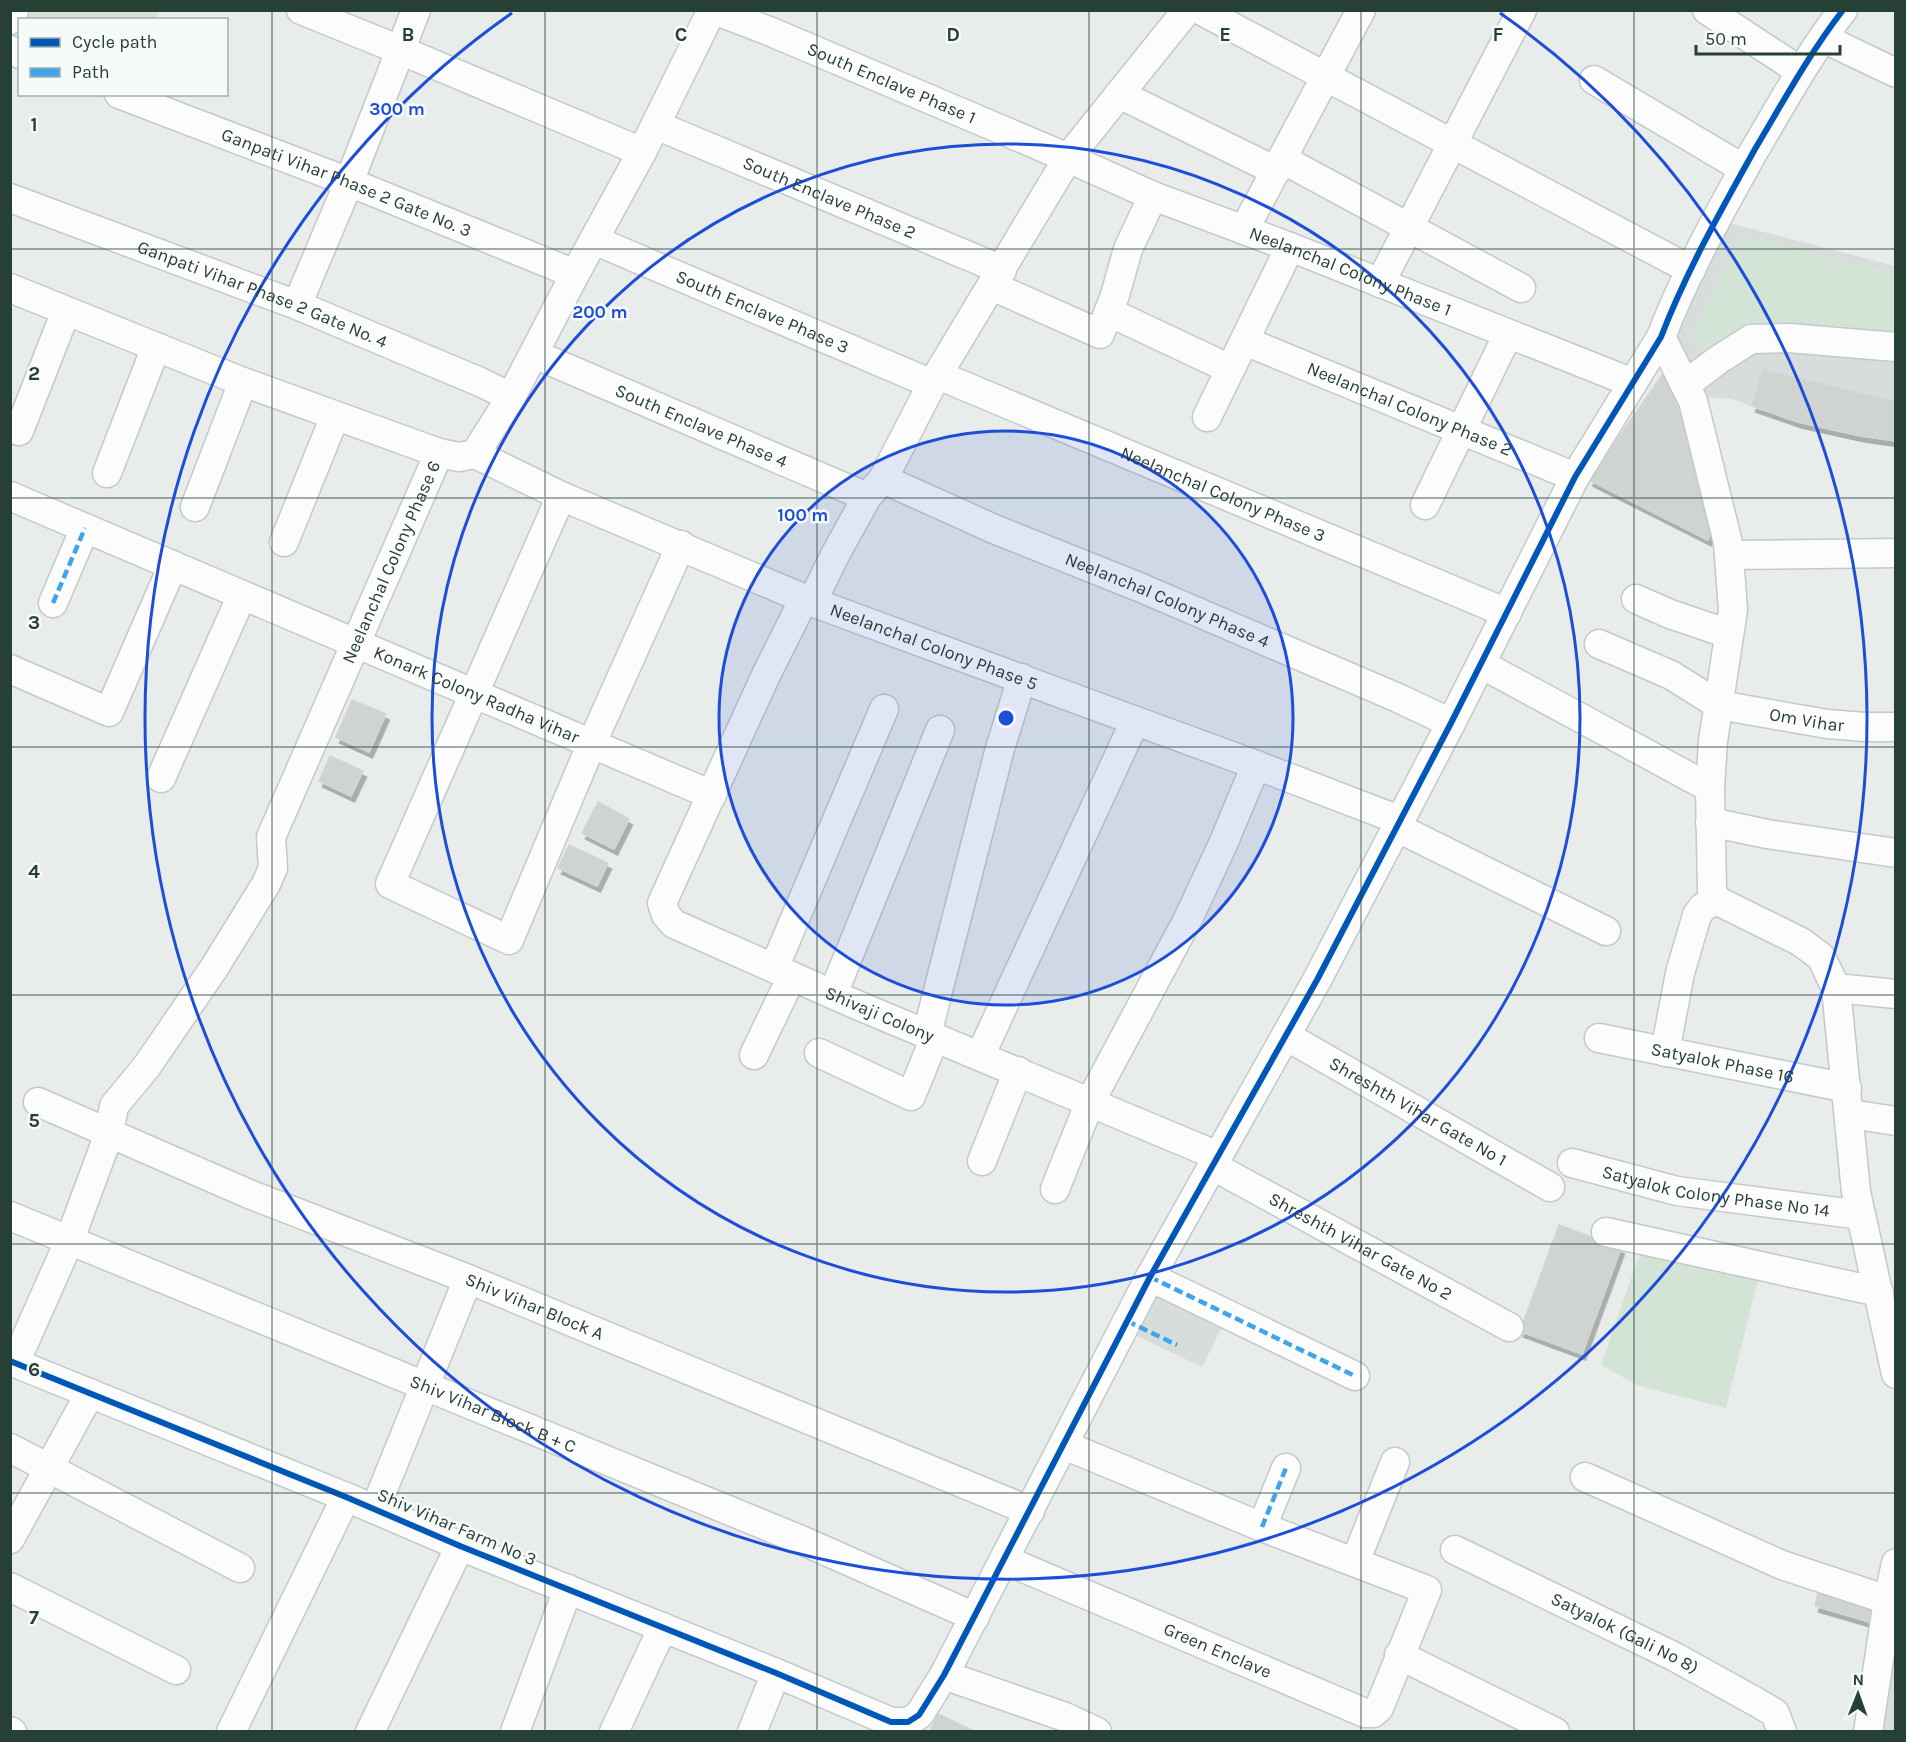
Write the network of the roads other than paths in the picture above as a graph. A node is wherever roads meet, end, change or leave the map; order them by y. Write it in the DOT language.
graph roads {
  1 [pos="15,10"];
  2 [pos="301,10"];
  3 [pos="416,10"];
  4 [pos="1187,10"];
  5 [pos="1200,10"];
  6 [pos="1360,10"];
  7 [pos="1522,10"];
  8 [pos="1707,10"];
  9 [pos="705,13"];
  10 [pos="10,20"];
  11 [pos="1828,21"];
  12 [pos="400,50"];
  13 [pos="1800,71"];
  14 [pos="1896,73"];
  15 [pos="1326,77"];
  16 [pos="1594,80"];
  17 [pos="1119,94"];
  18 [pos="123,96"];
  19 [pos="656,125"];
  20 [pos="1453,144"];
  21 [pos="642,152"];
  22 [pos="1068,158"];
  23 [pos="1279,165"];
  24 [pos="1744,169"];
  25 [pos="349,182"];
  26 [pos="1153,196"];
  27 [pos="10,198"];
  28 [pos="1409,229"];
  29 [pos="1244,230"];
  30 [pos="594,240"];
  31 [pos="1290,247"];
  32 [pos="1691,270"];
  33 [pos="575,274"];
  34 [pos="997,278"];
  35 [pos="1380,283"];
  36 [pos="10,288"];
  37 [pos="1521,288"];
  38 [pos="297,305"];
  39 [pos="66,311"];
  40 [pos="1109,312"];
  41 [pos="1508,334"];
  42 [pos="1661,337"];
  43 [pos="1245,341"];
  44 [pos="156,347"];
  45 [pos="1896,347"];
  46 [pos="534,354"];
  47 [pos="1230,369"];
  48 [pos="935,379"];
  49 [pos="243,382"];
  50 [pos="1633,383"];
  51 [pos="1685,385"];
  52 [pos="511,397"];
  53 [pos="335,416"];
  54 [pos="1207,417"];
  55 [pos="20,431"];
  56 [pos="1461,431"];
  57 [pos="439,453"];
  58 [pos="475,454"];
  59 [pos="107,473"];
  60 [pos="1575,477"];
  61 [pos="875,488"];
  62 [pos="10,496"];
  63 [pos="561,496"];
  64 [pos="1425,505"];
  65 [pos="195,507"];
  66 [pos="85,528"];
  67 [pos="284,542"];
  68 [pos="681,545"];
  69 [pos="1896,553"];
  70 [pos="1729,555"];
  71 [pos="172,565"];
  72 [pos="242,596"];
  73 [pos="1636,599"];
  74 [pos="808,600"];
  75 [pos="53,603"];
  76 [pos="1507,613"];
  77 [pos="1729,634"];
  78 [pos="356,643"];
  79 [pos="1599,644"];
  80 [pos="1481,664"];
  81 [pos="10,669"];
  82 [pos="1022,678"];
  83 [pos="474,695"];
  84 [pos="1719,705"];
  85 [pos="884,709"];
  86 [pos="1135,722"];
  87 [pos="1451,723"];
  88 [pos="1896,727"];
  89 [pos="939,730"];
  90 [pos="591,745"];
  91 [pos="1256,765"];
  92 [pos="161,778"];
  93 [pos="1710,788"];
  94 [pos="712,795"];
  95 [pos="1710,822"];
  96 [pos="1398,824"];
  97 [pos="1896,853"];
  98 [pos="1716,900"];
  99 [pos="1606,931"];
  100 [pos="783,972"];
  101 [pos="1836,988"];
  102 [pos="833,994"];
  103 [pos="1896,994"];
  104 [pos="931,1035"];
  105 [pos="1286,1035"];
  106 [pos="1599,1038"];
  107 [pos="1665,1052"];
  108 [pos="819,1053"];
  109 [pos="753,1055"];
  110 [pos="980,1056"];
  111 [pos="1018,1071"];
  112 [pos="1848,1101"];
  113 [pos="38,1102"];
  114 [pos="1090,1102"];
  115 [pos="1896,1120"];
  116 [pos="109,1134"];
  117 [pos="982,1161"];
  118 [pos="1216,1161"];
  119 [pos="1572,1163"];
  120 [pos="1550,1187"];
  121 [pos="1055,1189"];
  122 [pos="1861,1215"];
  123 [pos="10,1216"];
  124 [pos="1606,1232"];
  125 [pos="70,1239"];
  126 [pos="1150,1277"];
  127 [pos="468,1279"];
  128 [pos="1879,1292"];
  129 [pos="1509,1327"];
  130 [pos="13,1362"];
  131 [pos="1896,1374"];
  132 [pos="1355,1376"];
  133 [pos="424,1386"];
  134 [pos="90,1394"];
  135 [pos="1064,1445"];
  136 [pos="10,1448"];
  137 [pos="1395,1462"];
  138 [pos="50,1468"];
  139 [pos="1286,1468"];
  140 [pos="1585,1477"];
  141 [pos="346,1497"];
  142 [pos="375,1509"];
  143 [pos="1030,1511"];
  144 [pos="1262,1527"];
  145 [pos="10,1539"];
  146 [pos="460,1546"];
  147 [pos="1455,1550"];
  148 [pos="1005,1560"];
  149 [pos="1354,1562"];
  150 [pos="1896,1563"];
  151 [pos="240,1568"];
  152 [pos="10,1587"];
  153 [pos="568,1589"];
  154 [pos="1888,1600"];
  155 [pos="975,1617"];
  156 [pos="663,1627"];
  157 [pos="1399,1655"];
  158 [pos="176,1671"];
  159 [pos="776,1673"];
  160 [pos="944,1675"];
  161 [pos="231,1731"];
  162 [pos="370,1731"];
  163 [pos="515,1731"];
  164 [pos="614,1731"];
  165 [pos="752,1731"];
  166 [pos="1097,1731"];
  167 [pos="1555,1731"];
  168 [pos="1782,1731"];
  169 [pos="1868,1731"];
  1 -- 10 [label="street"];
  2 -- 12 [label="street"];
  3 -- 12 [label="street"];
  4 -- 17 [label="street, Shivaji Colony"];
  5 -- 15 [label="street"];
  6 -- 15 [label="street"];
  7 -- 20 [label="street"];
  8 -- 13 [label="street"];
  9 -- 19 [label="street"];
  9 -- 22 [label="street, South Enclave Phase 1"];
  11 -- 13 [label="street"];
  11 -- 14 [label="street"];
  12 -- 21 [label="street"];
  12 -- 25 [label="street"];
  13 -- 24 [label="street"];
  15 -- 20 [label="street"];
  15 -- 23 [label="street"];
  16 -- 24 [label="street"];
  17 -- 22 [label="street, Shivaji Colony"];
  17 -- 23 [label="street"];
  18 -- 25 [label="street, Ganpati Vihar Phase 2 Gate No. 3"];
  19 -- 21 [label="street"];
  19 -- 34 [label="street, South Enclave Phase 2"];
  20 -- 28 [label="street"];
  20 -- 32 [label="street"];
  21 -- 30 [label="street"];
  22 -- 26 [label="street, Neelanchal Colony Phase 1"];
  22 -- 34 [label="street, Shivaji Colony"];
  23 -- 28 [label="street"];
  23 -- 29 [label="street"];
  24 -- 32 [label="street"];
  25 -- 33 [label="street, Ganpati Vihar Phase 2 Gate No. 3"];
  25 -- 38 [label="street"];
  26 -- 29 [label="street, Neelanchal Colony Phase 1"];
  26 -- 40 [label="street"];
  27 -- 38 [label="street, Ganpati Vihar Phase 2 Gate No. 4"];
  28 -- 35 [label="street"];
  28 -- 37 [label="street"];
  29 -- 31 [label="street, Neelanchal Colony Phase 1"];
  30 -- 33 [label="street"];
  30 -- 48 [label="street, South Enclave Phase 3"];
  31 -- 35 [label="street, Neelanchal Colony Phase 1"];
  31 -- 43 [label="street"];
  32 -- 42 [label="street"];
  33 -- 46 [label="street"];
  34 -- 40 [label="street, South Enclave Phase 2"];
  34 -- 48 [label="street, Shivaji Colony"];
  35 -- 41 [label="street, Neelanchal Colony Phase 1"];
  36 -- 39 [label="street"];
  38 -- 52 [label="street, Ganpati Vihar Phase 2 Gate No. 4"];
  39 -- 44 [label="street"];
  39 -- 55 [label="street"];
  40 -- 47 [label="street"];
  41 -- 50 [label="street, Neelanchal Colony Phase 1"];
  41 -- 56 [label="street"];
  42 -- 50 [label="street"];
  42 -- 51 [label="street"];
  43 -- 47 [label="street"];
  43 -- 56 [label="street, Neelanchal Colony Phase 2"];
  44 -- 49 [label="street"];
  44 -- 59 [label="street"];
  45 -- 51 [label="street"];
  46 -- 52 [label="street"];
  46 -- 61 [label="street, South Enclave Phase 4"];
  47 -- 54 [label="street"];
  48 -- 61 [label="street, Shivaji Colony"];
  48 -- 76 [label="street, Neelanchal Colony Phase 3"];
  49 -- 53 [label="street"];
  49 -- 65 [label="street"];
  50 -- 60 [label="street"];
  51 -- 70 [label="street"];
  52 -- 58 [label="street"];
  53 -- 57 [label="street"];
  53 -- 67 [label="street"];
  56 -- 60 [label="street, Neelanchal Colony Phase 2"];
  56 -- 64 [label="street"];
  57 -- 58 [label="street, Neelanchal Colony Phase 6"];
  57 -- 78 [label="street, Neelanchal Colony Phase 6"];
  58 -- 63 [label="street, Neelanchal Colony Phase 5"];
  60 -- 76 [label="street"];
  61 -- 74 [label="street, Shivaji Colony"];
  61 -- 87 [label="street, Neelanchal Colony Phase 4"];
  62 -- 66 [label="street, Konark Colony Radha Vihar"];
  63 -- 68 [label="street, Neelanchal Colony Phase 5"];
  63 -- 83 [label="street"];
  66 -- 71 [label="street, Konark Colony Radha Vihar"];
  66 -- 75 [label="street"];
  68 -- 74 [label="street, Neelanchal Colony Phase 5"];
  68 -- 90 [label="street"];
  69 -- 70 [label="street"];
  70 -- 77 [label="street"];
  71 -- 72 [label="street, Konark Colony Radha Vihar"];
  71 -- 81 [label="street"];
  72 -- 78 [label="street, Konark Colony Radha Vihar"];
  72 -- 92 [label="street"];
  73 -- 77 [label="street"];
  74 -- 82 [label="street, Neelanchal Colony Phase 5"];
  74 -- 94 [label="street, Shivaji Colony"];
  76 -- 80 [label="street"];
  77 -- 84 [label="street"];
  78 -- 83 [label="street, Konark Colony Radha Vihar"];
  78 -- 116 [label="street, Neelanchal Colony Phase 6"];
  79 -- 84 [label="street"];
  80 -- 87 [label="street"];
  80 -- 93 [label="street"];
  82 -- 86 [label="street, Neelanchal Colony Phase 5"];
  82 -- 104 [label="street"];
  83 -- 90 [label="street, Konark Colony Radha Vihar"];
  83 -- 90 [label="street"];
  84 -- 88 [label="street, Om Vihar"];
  84 -- 93 [label="street"];
  85 -- 100 [label="street"];
  86 -- 91 [label="street, Neelanchal Colony Phase 5"];
  86 -- 110 [label="street"];
  87 -- 96 [label="street"];
  89 -- 102 [label="street"];
  90 -- 94 [label="street, Konark Colony Radha Vihar"];
  91 -- 96 [label="street, Neelanchal Colony Phase 5"];
  91 -- 114 [label="street"];
  93 -- 95 [label="street"];
  94 -- 100 [label="street, Shivaji Colony"];
  95 -- 97 [label="street"];
  95 -- 98 [label="street"];
  96 -- 99 [label="street, Neelanchal Colony Phase 5"];
  96 -- 105 [label="street"];
  98 -- 101 [label="street"];
  98 -- 107 [label="street"];
  100 -- 102 [label="street, Shivaji Colony"];
  100 -- 109 [label="street"];
  101 -- 103 [label="street"];
  101 -- 112 [label="street"];
  102 -- 104 [label="street, Shivaji Colony"];
  104 -- 108 [label="street"];
  104 -- 110 [label="street, Shivaji Colony"];
  105 -- 118 [label="street"];
  105 -- 120 [label="street, Shreshth Vihar Gate No 1"];
  106 -- 107 [label="street, Satyalok Phase 16"];
  107 -- 112 [label="street, Satyalok Phase 16"];
  110 -- 111 [label="street, Shivaji Colony"];
  111 -- 114 [label="street, Shivaji Colony"];
  111 -- 117 [label="street"];
  112 -- 115 [label="street, Satyalok Phase 16"];
  112 -- 122 [label="street"];
  113 -- 116 [label="street, Shiv Vihar Block A"];
  114 -- 118 [label="street, Shivaji Colony"];
  114 -- 121 [label="street"];
  116 -- 125 [label="street"];
  116 -- 127 [label="street, Shiv Vihar Block A"];
  118 -- 126 [label="street"];
  118 -- 129 [label="street, Shreshth Vihar Gate No 2"];
  119 -- 122 [label="street, Satyalok Colony Phase No 14"];
  122 -- 128 [label="street"];
  123 -- 125 [label="street, Shiv Vihar Block B + C"];
  124 -- 128 [label="street"];
  125 -- 130 [label="street"];
  125 -- 133 [label="street, Shiv Vihar Block B + C"];
  126 -- 132 [label="street"];
  126 -- 135 [label="street"];
  127 -- 133 [label="street"];
  127 -- 143 [label="street, Shiv Vihar Block A"];
  128 -- 131 [label="street"];
  130 -- 134 [label="street, Shiv Vihar Farm No 3"];
  133 -- 142 [label="street"];
  133 -- 155 [label="street, Shiv Vihar Block B + C"];
  134 -- 138 [label="street"];
  134 -- 141 [label="street, Shiv Vihar Farm No 3"];
  135 -- 143 [label="street"];
  135 -- 144 [label="street"];
  136 -- 138 [label="street"];
  137 -- 149 [label="street"];
  138 -- 145 [label="street"];
  138 -- 151 [label="street"];
  139 -- 144 [label="street"];
  140 -- 154 [label="street"];
  141 -- 142 [label="street, Shiv Vihar Farm No 3"];
  141 -- 161 [label="street"];
  142 -- 146 [label="street, Shiv Vihar Farm No 3"];
  143 -- 148 [label="street"];
  144 -- 149 [label="street"];
  146 -- 153 [label="street, Shiv Vihar Farm No 3"];
  146 -- 162 [label="street"];
  147 -- 168 [label="street, Satyalok (Gali No 8)"];
  148 -- 155 [label="street"];
  148 -- 157 [label="street, Green Enclave"];
  149 -- 157 [label="street, Green Enclave"];
  150 -- 154 [label="street"];
  152 -- 158 [label="street"];
  153 -- 156 [label="street, Shiv Vihar Farm No 3"];
  153 -- 163 [label="street"];
  154 -- 169 [label="street"];
  155 -- 160 [label="street"];
  156 -- 159 [label="street, Shiv Vihar Farm No 3"];
  156 -- 164 [label="street"];
  157 -- 167 [label="street"];
  159 -- 160 [label="street, Shiv Vihar Farm No 3"];
  159 -- 165 [label="street"];
  160 -- 166 [label="street"];
}
